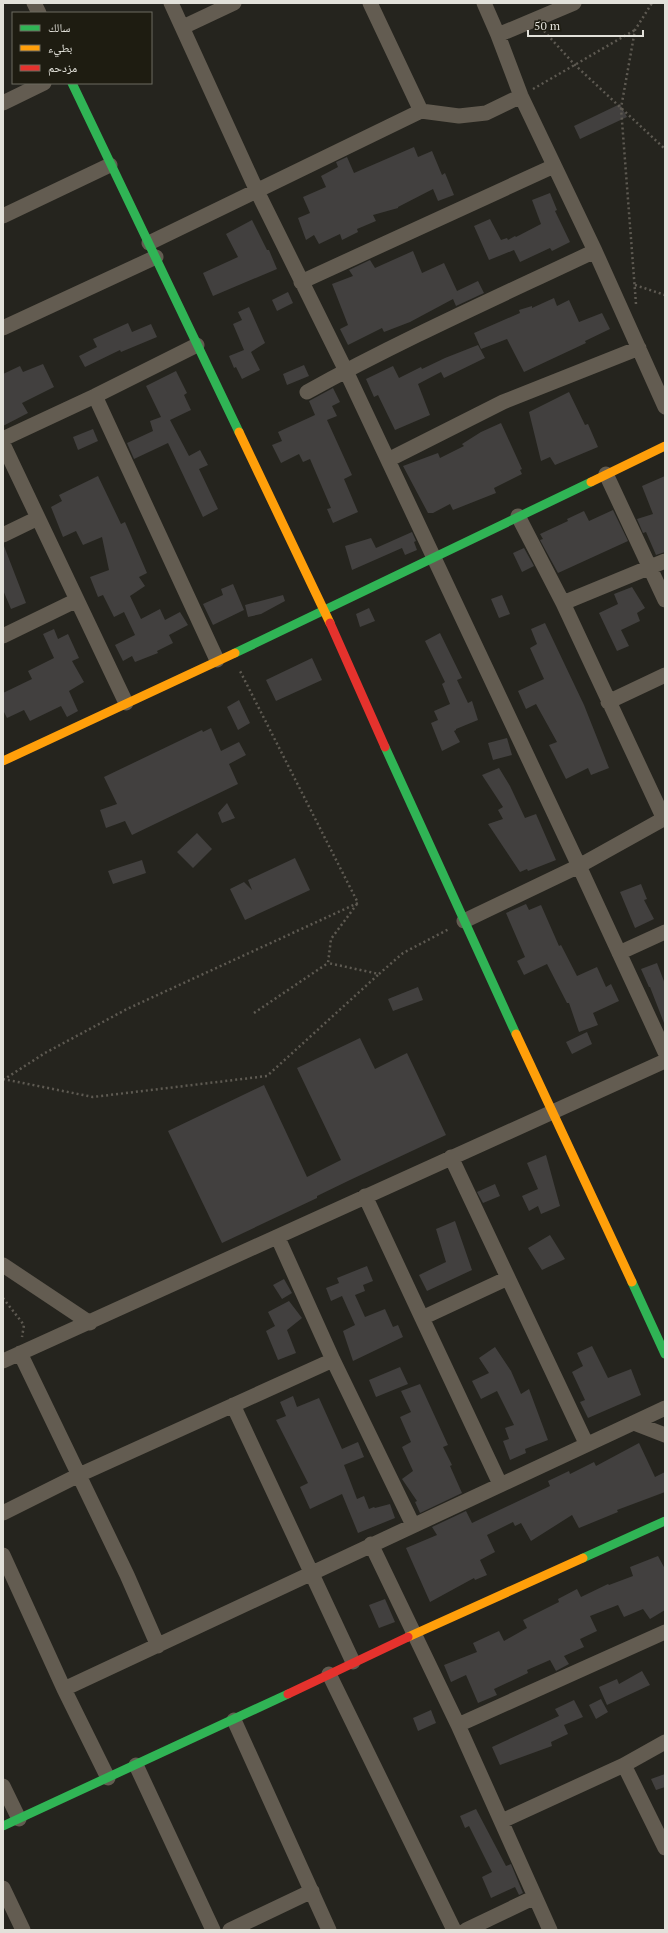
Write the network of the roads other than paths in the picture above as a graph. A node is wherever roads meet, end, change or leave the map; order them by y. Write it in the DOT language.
graph roads {
  1 [pos="34,3"];
  2 [pos="171,3"];
  3 [pos="234,3"];
  4 [pos="370,3"];
  5 [pos="484,3"];
  6 [pos="574,3"];
  7 [pos="38,12"];
  8 [pos="183,27"];
  9 [pos="498,35"];
  10 [pos="42,84"];
  11 [pos="72,84"];
  12 [pos="521,96"];
  13 [pos="3,103"];
  14 [pos="421,111"];
  15 [pos="110,165"];
  16 [pos="554,166"];
  17 [pos="256,189"];
  18 [pos="3,216"];
  19 [pos="149,243"];
  20 [pos="595,251"];
  21 [pos="156,257"];
  22 [pos="302,282"];
  23 [pos="3,328"];
  24 [pos="196,345"];
  25 [pos="639,348"];
  26 [pos="346,371"];
  27 [pos="307,392"];
  28 [pos="95,396"];
  29 [pos="665,407"];
  30 [pos="3,439"];
  31 [pos="3,444"];
  32 [pos="665,446"];
  33 [pos="388,460"];
  34 [pos="606,474"];
  35 [pos="518,516"];
  36 [pos="38,518"];
  37 [pos="3,534"];
  38 [pos="434,558"];
  39 [pos="665,561"];
  40 [pos="649,567"];
  41 [pos="77,600"];
  42 [pos="665,600"];
  43 [pos="563,603"];
  44 [pos="324,611"];
  45 [pos="3,636"];
  46 [pos="217,660"];
  47 [pos="665,674"];
  48 [pos="608,702"];
  49 [pos="126,703"];
  50 [pos="3,761"];
  51 [pos="664,819"];
  52 [pos="579,866"];
  53 [pos="464,921"];
  54 [pos="665,932"];
  55 [pos="619,953"];
  56 [pos="665,1052"];
  57 [pos="665,1061"];
  58 [pos="552,1112"];
  59 [pos="451,1157"];
  60 [pos="365,1196"];
  61 [pos="278,1238"];
  62 [pos="3,1265"];
  63 [pos="508,1278"];
  64 [pos="422,1318"];
  65 [pos="90,1323"];
  66 [pos="20,1353"];
  67 [pos="665,1354"];
  68 [pos="333,1360"];
  69 [pos="3,1361"];
  70 [pos="233,1405"];
  71 [pos="665,1408"];
  72 [pos="634,1423"];
  73 [pos="665,1435"];
  74 [pos="586,1443"];
  75 [pos="79,1475"];
  76 [pos="500,1484"];
  77 [pos="3,1513"];
  78 [pos="665,1521"];
  79 [pos="412,1524"];
  80 [pos="371,1544"];
  81 [pos="3,1555"];
  82 [pos="311,1573"];
  83 [pos="665,1632"];
  84 [pos="414,1634"];
  85 [pos="158,1646"];
  86 [pos="353,1662"];
  87 [pos="329,1674"];
  88 [pos="64,1689"];
  89 [pos="234,1720"];
  90 [pos="458,1725"];
  91 [pos="665,1742"];
  92 [pos="136,1765"];
  93 [pos="624,1765"];
  94 [pos="108,1778"];
  95 [pos="3,1786"];
  96 [pos="19,1819"];
  97 [pos="502,1821"];
  98 [pos="3,1826"];
  99 [pos="665,1848"];
  100 [pos="3,1888"];
  101 [pos="312,1891"];
  102 [pos="535,1897"];
  103 [pos="23,1930"];
  104 [pos="213,1930"];
  105 [pos="230,1930"];
  106 [pos="329,1930"];
  107 [pos="454,1930"];
  108 [pos="466,1930"];
  109 [pos="550,1930"];
  1 -- 7 [label="street"];
  2 -- 8 [label="street"];
  3 -- 8 [label="street"];
  4 -- 14 [label="street"];
  5 -- 9 [label="street"];
  6 -- 9 [label="street"];
  8 -- 17 [label="street"];
  9 -- 12 [label="street"];
  10 -- 13 [label="street"];
  11 -- 15 [label="street"];
  12 -- 14 [label="street"];
  12 -- 16 [label="street"];
  14 -- 17 [label="street"];
  15 -- 18 [label="street"];
  15 -- 19 [label="street"];
  16 -- 20 [label="street"];
  16 -- 22 [label="street"];
  17 -- 19 [label="street"];
  17 -- 22 [label="street"];
  19 -- 21 [label="street"];
  20 -- 25 [label="street"];
  20 -- 26 [label="street"];
  21 -- 23 [label="street"];
  21 -- 24 [label="street"];
  22 -- 26 [label="street"];
  24 -- 28 [label="street"];
  24 -- 44 [label="street"];
  25 -- 29 [label="street"];
  25 -- 33 [label="street"];
  26 -- 27 [label="street"];
  26 -- 33 [label="street"];
  28 -- 30 [label="street"];
  28 -- 46 [label="street"];
  31 -- 36 [label="street"];
  32 -- 34 [label="street"];
  33 -- 38 [label="street"];
  34 -- 35 [label="street"];
  34 -- 40 [label="street"];
  35 -- 38 [label="street"];
  35 -- 43 [label="street"];
  36 -- 37 [label="street"];
  36 -- 41 [label="street"];
  38 -- 44 [label="street"];
  38 -- 52 [label="street"];
  39 -- 40 [label="street"];
  40 -- 42 [label="street"];
  40 -- 43 [label="street"];
  41 -- 45 [label="street"];
  41 -- 49 [label="street"];
  43 -- 48 [label="street"];
  44 -- 46 [label="street"];
  44 -- 53 [label="street"];
  46 -- 49 [label="street"];
  47 -- 48 [label="street"];
  48 -- 51 [label="street"];
  49 -- 50 [label="street"];
  51 -- 52 [label="street"];
  52 -- 53 [label="street"];
  52 -- 55 [label="street"];
  53 -- 58 [label="street"];
  54 -- 55 [label="street"];
  55 -- 56 [label="street"];
  57 -- 58 [label="street"];
  58 -- 59 [label="street"];
  58 -- 67 [label="street"];
  59 -- 60 [label="street"];
  59 -- 63 [label="street"];
  60 -- 61 [label="street"];
  60 -- 64 [label="street"];
  61 -- 65 [label="street"];
  61 -- 68 [label="street"];
  62 -- 65 [label="street"];
  63 -- 64 [label="street"];
  63 -- 74 [label="street"];
  64 -- 76 [label="street"];
  65 -- 66 [label="street"];
  66 -- 69 [label="street"];
  66 -- 75 [label="street"];
  68 -- 70 [label="street"];
  68 -- 79 [label="street"];
  70 -- 75 [label="street"];
  70 -- 82 [label="street"];
  71 -- 72 [label="street"];
  72 -- 73 [label="street"];
  72 -- 74 [label="street"];
  74 -- 76 [label="street"];
  75 -- 77 [label="street"];
  75 -- 85 [label="street"];
  76 -- 79 [label="street"];
  78 -- 84 [label="street"];
  79 -- 80 [label="street"];
  80 -- 82 [label="street"];
  80 -- 84 [label="street"];
  81 -- 88 [label="street"];
  82 -- 85 [label="street"];
  82 -- 86 [label="street"];
  83 -- 90 [label="street"];
  84 -- 86 [label="street"];
  84 -- 90 [label="street"];
  85 -- 88 [label="street"];
  86 -- 87 [label="street"];
  87 -- 89 [label="street"];
  87 -- 107 [label="street"];
  88 -- 94 [label="street"];
  89 -- 92 [label="street"];
  89 -- 101 [label="street"];
  90 -- 97 [label="street"];
  91 -- 93 [label="street"];
  92 -- 94 [label="street"];
  92 -- 104 [label="street"];
  93 -- 97 [label="street"];
  93 -- 99 [label="street"];
  94 -- 96 [label="street"];
  95 -- 96 [label="street"];
  96 -- 98 [label="street"];
  97 -- 102 [label="street"];
  100 -- 103 [label="street"];
  101 -- 105 [label="street"];
  101 -- 106 [label="street"];
  102 -- 108 [label="street"];
  102 -- 109 [label="street"];
}
